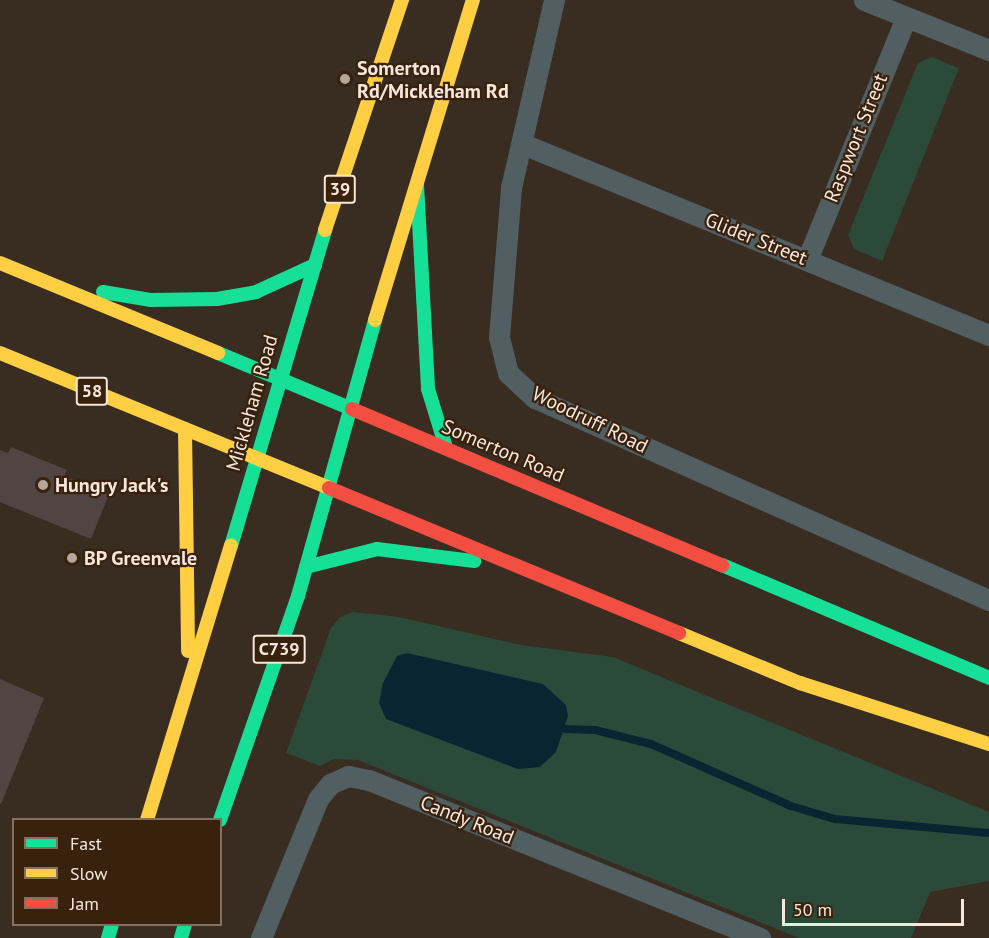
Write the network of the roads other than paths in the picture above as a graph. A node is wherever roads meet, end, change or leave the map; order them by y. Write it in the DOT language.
graph roads {
  1 [pos="402,0"];
  2 [pos="473,0"];
  3 [pos="554,0"];
  4 [pos="864,0"];
  5 [pos="906,17"];
  6 [pos="989,50"];
  7 [pos="523,144"];
  8 [pos="416,176"];
  9 [pos="807,260"];
  10 [pos="0,263"];
  11 [pos="315,265"];
  12 [pos="45,282"];
  13 [pos="989,335"];
  14 [pos="0,353"];
  15 [pos="279,379"];
  16 [pos="352,410"];
  17 [pos="185,429"];
  18 [pos="446,448"];
  19 [pos="256,458"];
  20 [pos="329,488"];
  21 [pos="306,567"];
  22 [pos="527,570"];
  23 [pos="989,600"];
  24 [pos="989,678"];
  25 [pos="184,707"];
  26 [pos="989,744"];
  27 [pos="147,818"];
  28 [pos="220,818"];
  29 [pos="261,938"];
  30 [pos="760,938"];
  1 -- 11 [label="main road, Mickleham Road / 39"];
  2 -- 8 [label="main road"];
  3 -- 7 [label="street, Woodruff Road"];
  4 -- 5 [label="street"];
  5 -- 6 [label="street"];
  5 -- 9 [label="street, Raspwort Street"];
  7 -- 9 [label="street, Glider Street"];
  7 -- 23 [label="street, Woodruff Road"];
  8 -- 16 [label="main road"];
  8 -- 18 [label="main road"];
  9 -- 13 [label="street, Glider Street"];
  10 -- 12 [label="main road, Somerton Road"];
  11 -- 12 [label="main road"];
  11 -- 15 [label="main road, Mickleham Road / 39"];
  12 -- 15 [label="main road, Somerton Road"];
  14 -- 17 [label="main road, 58"];
  15 -- 16 [label="main road, Somerton Road"];
  15 -- 19 [label="main road, Mickleham Road"];
  16 -- 18 [label="main road, Somerton Road"];
  16 -- 20 [label="main road"];
  17 -- 19 [label="main road, 58"];
  17 -- 25 [label="main road"];
  18 -- 24 [label="main road, Somerton Road"];
  19 -- 20 [label="main road, 58"];
  19 -- 25 [label="main road, Mickleham Road"];
  20 -- 21 [label="main road, C739"];
  20 -- 22 [label="main road, 58"];
  21 -- 22 [label="main road"];
  21 -- 28 [label="main road, C739"];
  22 -- 26 [label="main road, 58"];
  25 -- 27 [label="main road, Mickleham Road"];
  29 -- 30 [label="street, Candy Road"];
}
